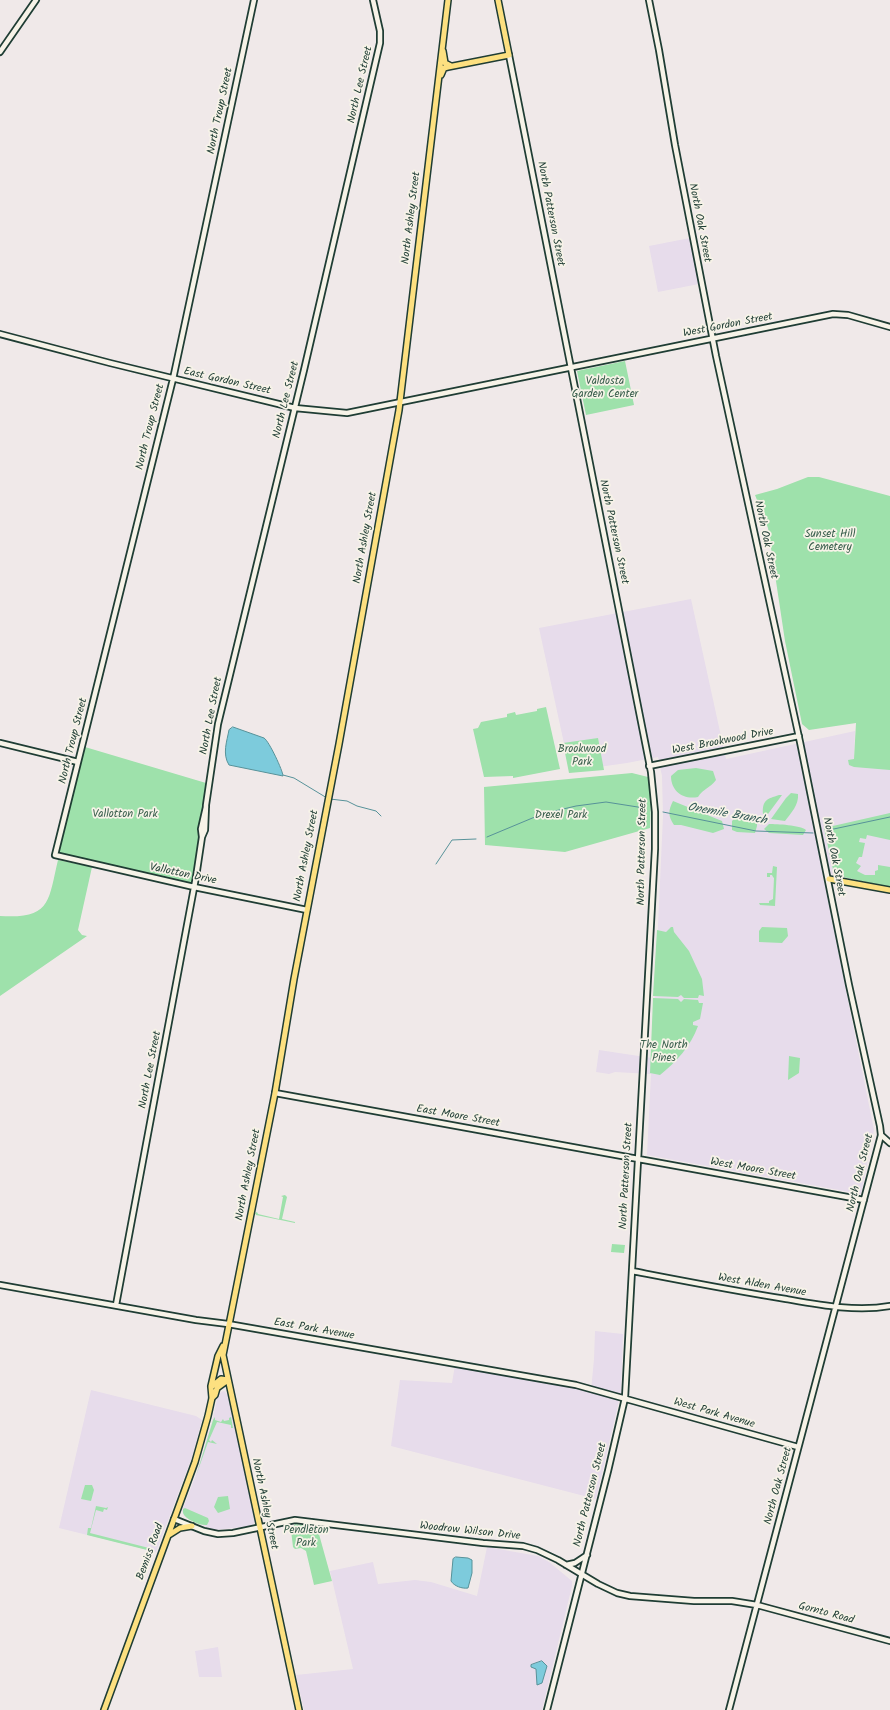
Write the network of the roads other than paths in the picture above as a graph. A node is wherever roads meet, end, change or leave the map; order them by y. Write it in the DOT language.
graph roads {
  1 [pos="36,0"];
  2 [pos="254,0"];
  3 [pos="373,0"];
  4 [pos="448,0"];
  5 [pos="498,0"];
  6 [pos="649,0"];
  7 [pos="442,48"];
  8 [pos="0,52"];
  9 [pos="508,55"];
  10 [pos="451,66"];
  11 [pos="440,77"];
  12 [pos="890,327"];
  13 [pos="0,334"];
  14 [pos="713,338"];
  15 [pos="570,368"];
  16 [pos="172,379"];
  17 [pos="400,402"];
  18 [pos="295,408"];
  19 [pos="799,736"];
  20 [pos="0,743"];
  21 [pos="78,762"];
  22 [pos="649,766"];
  23 [pos="55,855"];
  24 [pos="829,879"];
  25 [pos="194,887"];
  26 [pos="890,890"];
  27 [pos="307,910"];
  28 [pos="275,1093"];
  29 [pos="881,1135"];
  30 [pos="890,1143"];
  31 [pos="639,1159"];
  32 [pos="864,1200"];
  33 [pos="632,1271"];
  34 [pos="0,1285"];
  35 [pos="116,1305"];
  36 [pos="890,1306"];
  37 [pos="834,1307"];
  38 [pos="228,1324"];
  39 [pos="225,1341"];
  40 [pos="228,1380"];
  41 [pos="211,1387"];
  42 [pos="212,1398"];
  43 [pos="625,1398"];
  44 [pos="798,1447"];
  45 [pos="174,1519"];
  46 [pos="192,1526"];
  47 [pos="259,1528"];
  48 [pos="167,1537"];
  49 [pos="587,1555"];
  50 [pos="566,1565"];
  51 [pos="582,1576"];
  52 [pos="757,1605"];
  53 [pos="890,1641"];
  54 [pos="104,1710"];
  55 [pos="299,1710"];
  56 [pos="547,1710"];
  57 [pos="729,1710"];
  1 -- 8 [label="street"];
  2 -- 16 [label="street, North Troup Street"];
  3 -- 18 [label="street, North Lee Street"];
  4 -- 7 [label="main road, North Ashley Street"];
  5 -- 9 [label="main road, North Patterson Street"];
  6 -- 14 [label="street, North Oak Street"];
  7 -- 10 [label="main road"];
  7 -- 11 [label="main road, North Ashley Street"];
  9 -- 10 [label="main road"];
  9 -- 15 [label="street, North Patterson Street"];
  10 -- 11 [label="main road"];
  11 -- 17 [label="main road, North Ashley Street"];
  12 -- 14 [label="street, West Gordon Street"];
  13 -- 16 [label="street, East Gordon Street"];
  14 -- 15 [label="street, West Gordon Street"];
  14 -- 19 [label="street, North Oak Street"];
  15 -- 17 [label="street, East Gordon Street"];
  15 -- 22 [label="street, North Patterson Street"];
  16 -- 18 [label="street, East Gordon Street"];
  16 -- 21 [label="street, North Troup Street"];
  17 -- 18 [label="street, East Gordon Street"];
  17 -- 27 [label="main road, North Ashley Street"];
  18 -- 25 [label="street, North Lee Street"];
  19 -- 22 [label="street, West Brookwood Drive"];
  19 -- 24 [label="street, North Oak Street"];
  20 -- 21 [label="street"];
  21 -- 23 [label="street, North Troup Street"];
  22 -- 31 [label="street, North Patterson Street"];
  23 -- 25 [label="street, Vallotton Drive"];
  24 -- 26 [label="main road"];
  24 -- 29 [label="street, North Oak Street"];
  25 -- 27 [label="street, Vallotton Drive"];
  25 -- 35 [label="street, North Lee Street"];
  27 -- 28 [label="main road, North Ashley Street"];
  28 -- 31 [label="street, East Moore Street"];
  28 -- 38 [label="main road, North Ashley Street"];
  29 -- 30 [label="street"];
  29 -- 32 [label="street, North Oak Street"];
  31 -- 32 [label="street, West Moore Street"];
  31 -- 33 [label="street, North Patterson Street"];
  32 -- 37 [label="street, North Oak Street"];
  33 -- 37 [label="street, West Alden Avenue"];
  33 -- 43 [label="street, North Patterson Street"];
  34 -- 35 [label="street, East Park Avenue"];
  35 -- 38 [label="street, East Park Avenue"];
  36 -- 37 [label="street, West Alden Avenue"];
  37 -- 44 [label="street, North Oak Street"];
  38 -- 39 [label="main road, North Ashley Street"];
  38 -- 43 [label="street, East Park Avenue"];
  39 -- 40 [label="main road, North Ashley Street"];
  39 -- 41 [label="main road, Bemiss Road"];
  40 -- 41 [label="main road"];
  40 -- 42 [label="main road, Bemiss Road"];
  40 -- 47 [label="main road, North Ashley Street"];
  41 -- 42 [label="main road, Bemiss Road"];
  42 -- 45 [label="main road, Bemiss Road"];
  43 -- 44 [label="street, West Park Avenue"];
  43 -- 49 [label="street, North Patterson Street"];
  44 -- 52 [label="street, North Oak Street"];
  45 -- 46 [label="street, Woodrow Wilson Drive"];
  45 -- 48 [label="main road, Bemiss Road"];
  46 -- 47 [label="street, Woodrow Wilson Drive"];
  46 -- 48 [label="main road"];
  47 -- 50 [label="street, Woodrow Wilson Drive"];
  47 -- 55 [label="main road, North Ashley Street"];
  48 -- 54 [label="main road, Bemiss Road"];
  49 -- 50 [label="street"];
  49 -- 51 [label="street, North Patterson Street"];
  50 -- 51 [label="street, Woodrow Wilson Drive"];
  51 -- 52 [label="street, Woodrow Wilson Drive"];
  51 -- 56 [label="street, North Patterson Street"];
  52 -- 53 [label="street, Gornto Road"];
  52 -- 57 [label="street, North Oak Street"];
}
